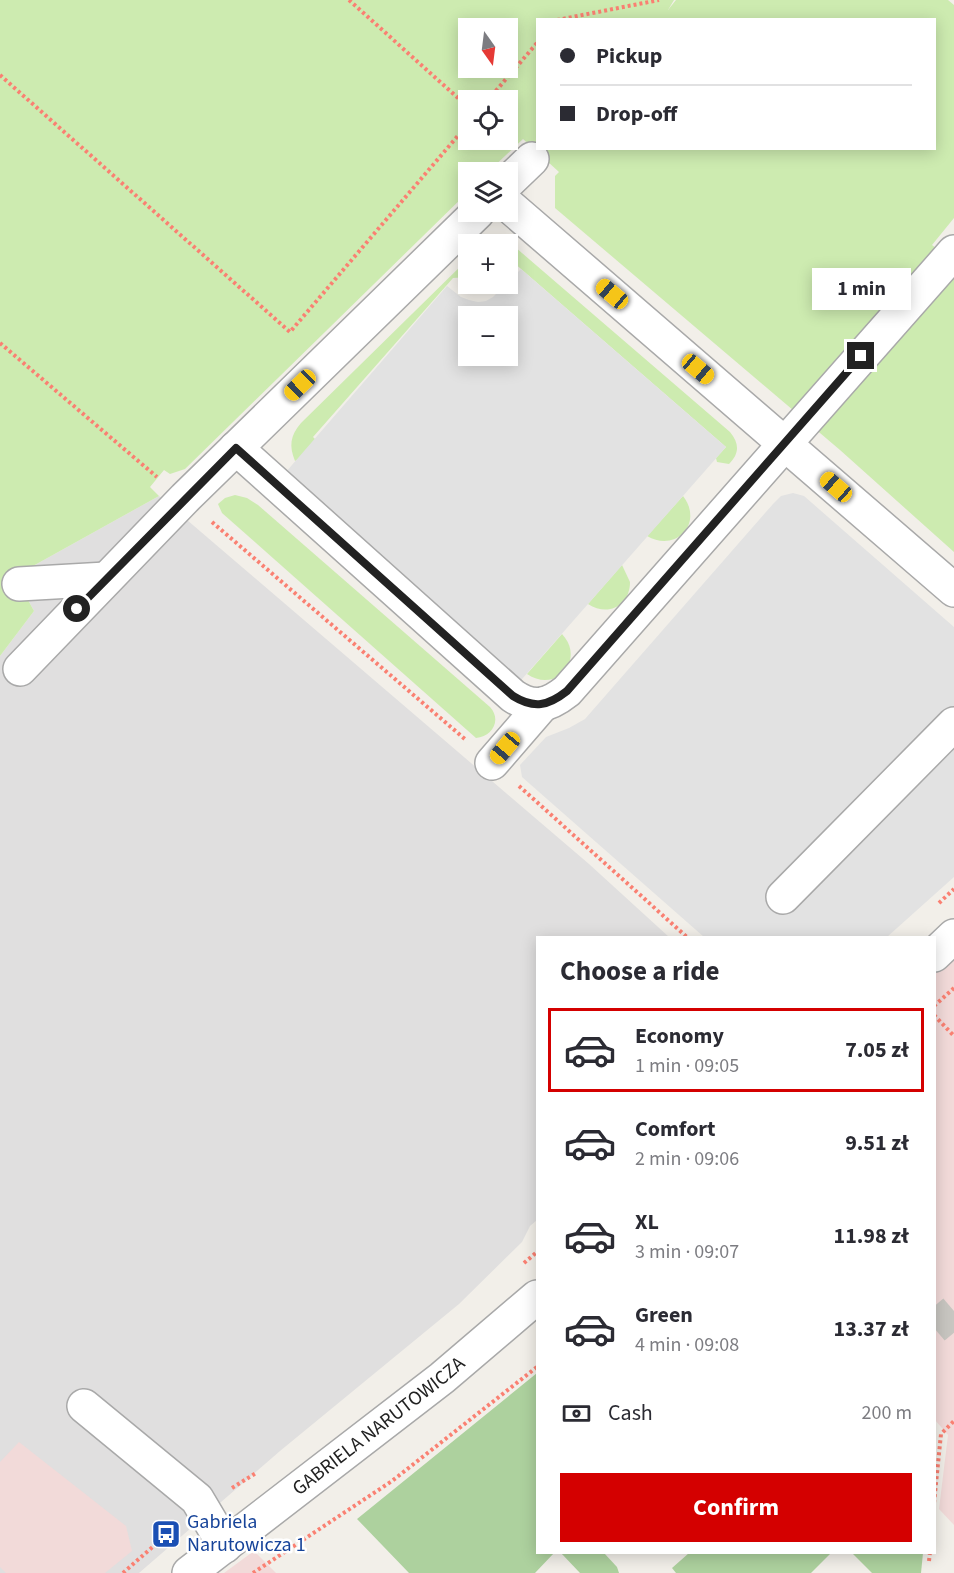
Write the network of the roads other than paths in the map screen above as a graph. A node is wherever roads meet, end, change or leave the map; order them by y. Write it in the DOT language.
graph roads {
  1 [pos="532,159"];
  2 [pos="518,172"];
  3 [pos="518,213"];
  4 [pos="468,222"];
  5 [pos="954,252"];
  6 [pos="785,443"];
  7 [pos="236,448"];
  8 [pos="106,579"];
  9 [pos="19,584"];
  10 [pos="954,590"];
  11 [pos="20,669"];
  12 [pos="543,704"];
  13 [pos="954,724"];
  14 [pos="492,763"];
  15 [pos="783,897"];
  16 [pos="954,936"];
  17 [pos="936,953"];
  18 [pos="536,1299"];
  19 [pos="84,1406"];
  20 [pos="225,1546"];
  21 [pos="189,1573"];
  1 -- 2 [label="street"];
  3 -- 6 [label="street"];
  4 -- 7 [label="street"];
  5 -- 6 [label="street"];
  6 -- 10 [label="street"];
  6 -- 12 [label="street"];
  7 -- 8 [label="street"];
  7 -- 12 [label="street"];
  8 -- 9 [label="street"];
  8 -- 11 [label="street"];
  12 -- 14 [label="street"];
  13 -- 15 [label="street"];
  16 -- 17 [label="street"];
  18 -- 20 [label="street, GABRIELA NARUTOWICZA"];
  19 -- 20 [label="street"];
  20 -- 21 [label="street, GABRIELA NARUTOWICZA"];
}
